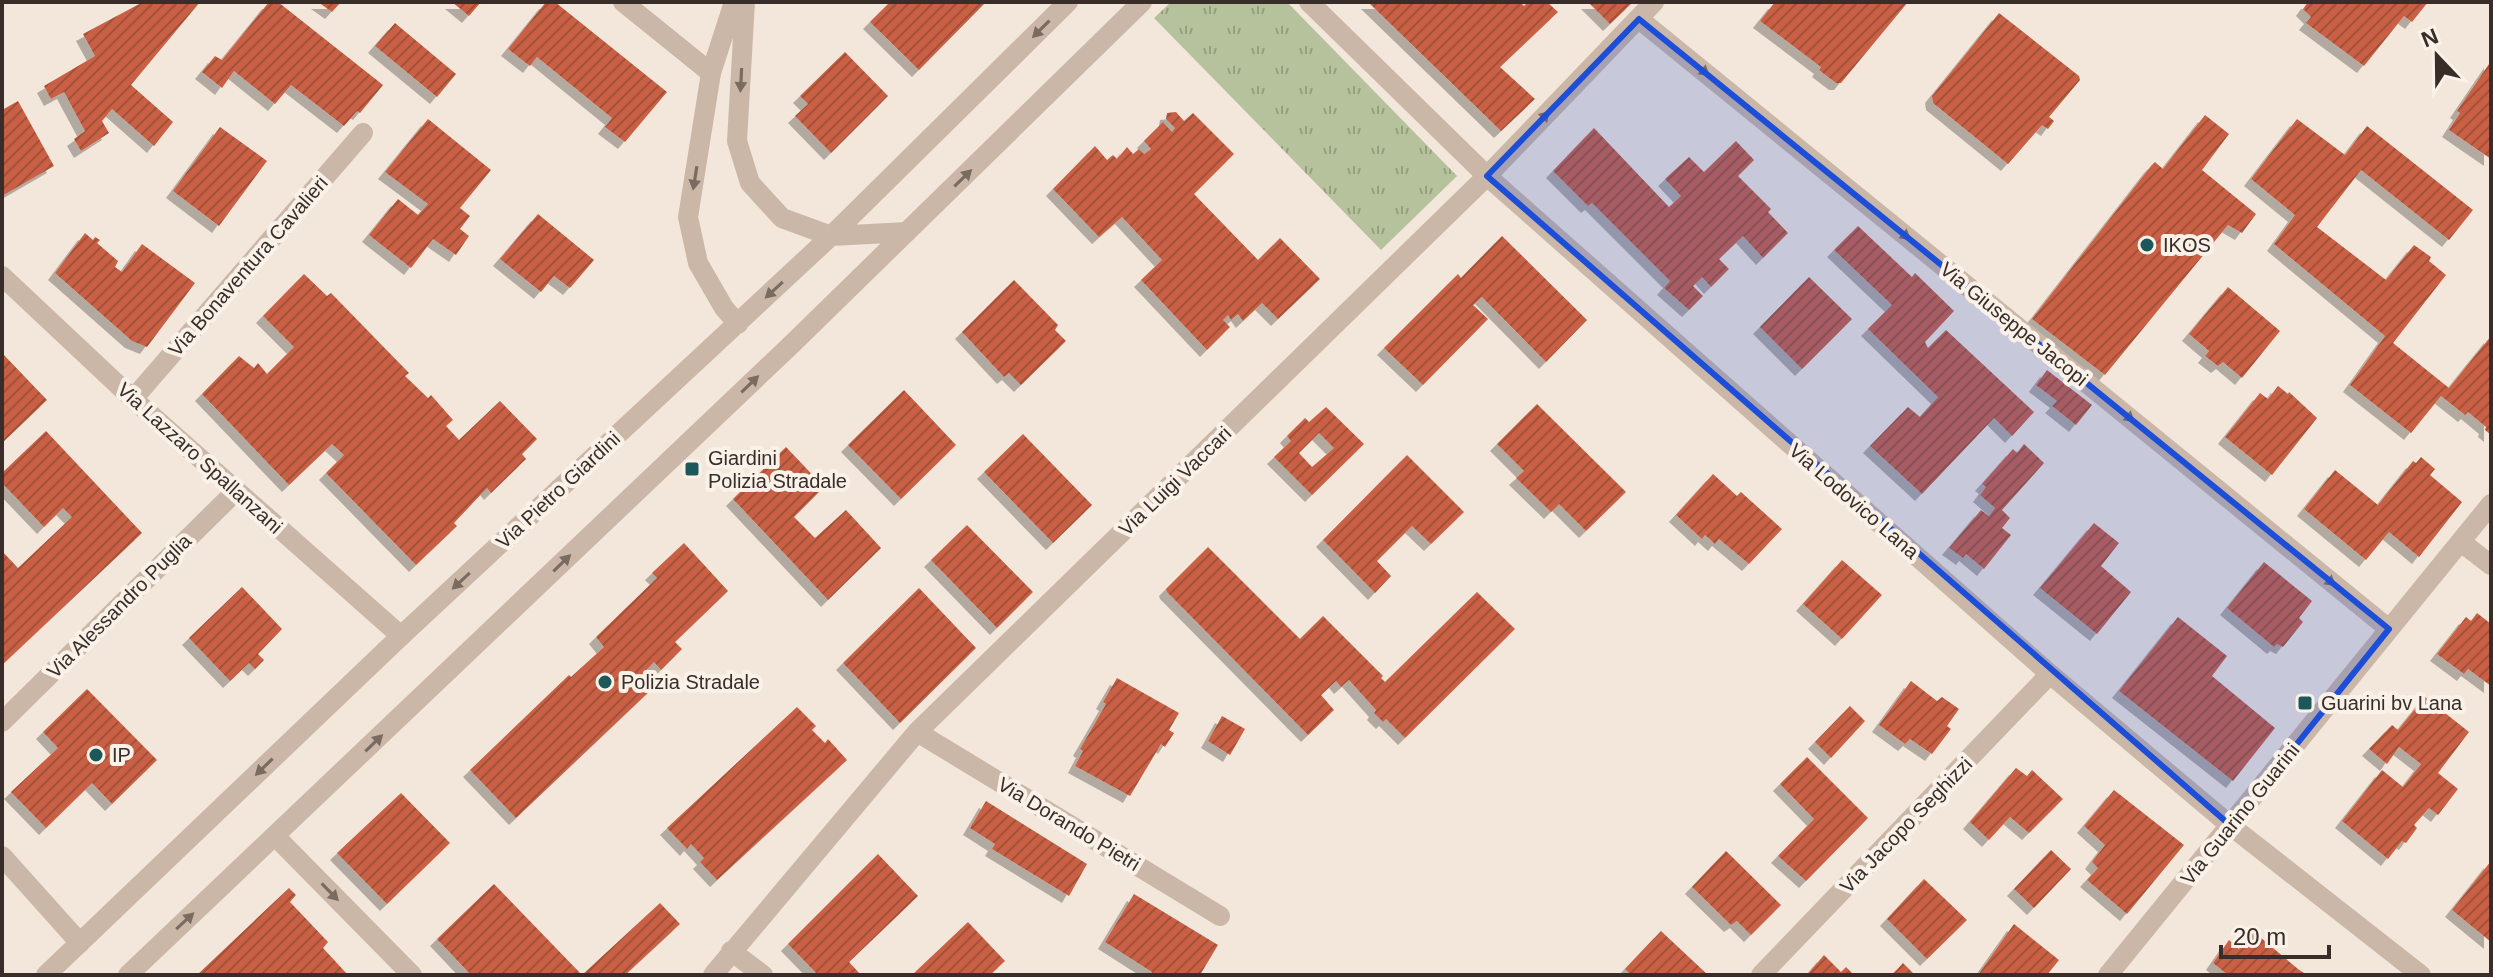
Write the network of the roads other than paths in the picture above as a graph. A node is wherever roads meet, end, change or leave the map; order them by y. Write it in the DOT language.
graph roads {
  1 [pos="623,2"];
  2 [pos="734,2"];
  3 [pos="745,2"];
  4 [pos="1068,2"];
  5 [pos="1142,2"];
  6 [pos="1309,2"];
  7 [pos="1654,2"];
  8 [pos="1639,19"];
  9 [pos="711,73"];
  10 [pos="363,133"];
  11 [pos="1487,176"];
  12 [pos="907,232"];
  13 [pos="831,236"];
  14 [pos="2,276"];
  15 [pos="738,324"];
  16 [pos="133,399"];
  17 [pos="236,491"];
  18 [pos="2491,504"];
  19 [pos="2461,542"];
  20 [pos="2491,565"];
  21 [pos="2389,629"];
  22 [pos="401,636"];
  23 [pos="2050,674"];
  24 [pos="2,722"];
  25 [pos="917,732"];
  26 [pos="2231,826"];
  27 [pos="275,836"];
  28 [pos="2,856"];
  29 [pos="1220,916"];
  30 [pos="80,943"];
  31 [pos="731,951"];
  32 [pos="46,975"];
  33 [pos="128,975"];
  34 [pos="412,975"];
  35 [pos="713,975"];
  36 [pos="763,975"];
  37 [pos="1761,975"];
  38 [pos="2108,975"];
  39 [pos="2421,975"];
  1 -- 9 [label="street"];
  2 -- 9 [label="street"];
  3 -- 13 [label="street, one-way"];
  4 -- 13 [label="street, Via Pietro Giardini, one-way"];
  12 -- 5 [label="street, one-way"];
  6 -- 11 [label="street, Via Lodovico Lana"];
  7 -- 8 [label="street, Via Luigi Vaccari"];
  11 -- 8 [label="street, Via Luigi Vaccari, one-way"];
  8 -- 21 [label="street, Via Giuseppe Jacopi, one-way"];
  9 -- 15 [label="street, one-way"];
  10 -- 16 [label="street, Via Bonaventura Cavalieri"];
  11 -- 23 [label="street, Via Lodovico Lana"];
  11 -- 25 [label="street, Via Luigi Vaccari"];
  12 -- 13 [label="street"];
  27 -- 12 [label="street, one-way"];
  13 -- 15 [label="street, Via Pietro Giardini, one-way"];
  14 -- 16 [label="street, Via Lazzaro Spallanzani"];
  15 -- 22 [label="street, Via Pietro Giardini, one-way"];
  16 -- 17 [label="street, Via Lazzaro Spallanzani"];
  17 -- 22 [label="street, Via Lazzaro Spallanzani"];
  17 -- 24 [label="street, Via Alessandro Puglia"];
  18 -- 19 [label="street, Via Guarino Guarini"];
  19 -- 20 [label="street"];
  19 -- 21 [label="street, Via Guarino Guarini"];
  21 -- 26 [label="street, Via Guarino Guarini"];
  22 -- 30 [label="street, Via Pietro Giardini, one-way"];
  23 -- 26 [label="street, Via Lodovico Lana"];
  23 -- 37 [label="street, Via Jacopo Seghizzi"];
  25 -- 29 [label="street, Via Dorando Pietri"];
  25 -- 31 [label="street, Via Luigi Vaccari"];
  26 -- 38 [label="street, Via Guarino Guarini"];
  26 -- 39 [label="street, Via Lodovico Lana"];
  33 -- 27 [label="street, one-way"];
  27 -- 34 [label="street, one-way"];
  28 -- 30 [label="street"];
  30 -- 32 [label="street, Via Pietro Giardini"];
  31 -- 35 [label="street, Via Luigi Vaccari"];
  31 -- 36 [label="street"];
}
